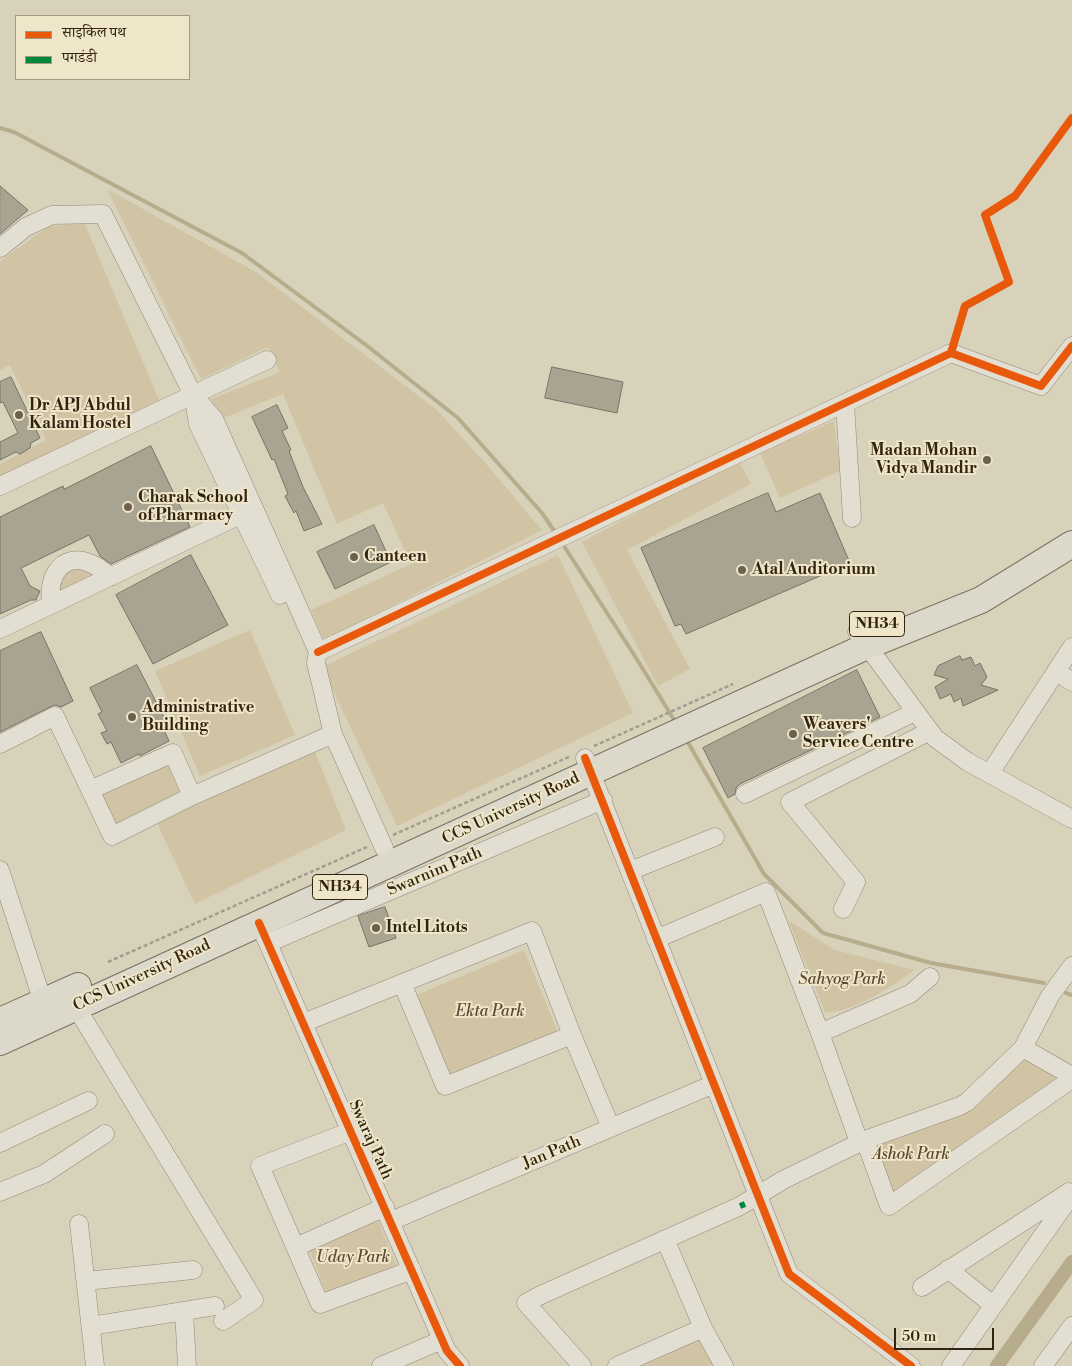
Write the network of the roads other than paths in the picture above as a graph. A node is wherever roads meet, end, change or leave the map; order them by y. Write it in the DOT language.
graph roads {
  1 [pos="0,248"];
  2 [pos="1072,346"];
  3 [pos="267,360"];
  4 [pos="193,395"];
  5 [pos="845,403"];
  6 [pos="0,486"];
  7 [pos="242,514"];
  8 [pos="852,518"];
  9 [pos="1072,527"];
  10 [pos="1072,544"];
  11 [pos="110,577"];
  12 [pos="51,604"];
  13 [pos="0,629"];
  14 [pos="862,639"];
  15 [pos="1072,647"];
  16 [pos="317,658"];
  17 [pos="1056,671"];
  18 [pos="1072,682"];
  19 [pos="915,712"];
  20 [pos="930,731"];
  21 [pos="333,734"];
  22 [pos="0,744"];
  23 [pos="588,765"];
  24 [pos="990,773"];
  25 [pos="90,790"];
  26 [pos="745,794"];
  27 [pos="192,796"];
  28 [pos="603,800"];
  29 [pos="1072,819"];
  30 [pos="715,837"];
  31 [pos="384,848"];
  32 [pos="0,870"];
  33 [pos="630,871"];
  34 [pos="843,909"];
  35 [pos="263,933"];
  36 [pos="656,939"];
  37 [pos="1072,966"];
  38 [pos="930,977"];
  39 [pos="402,983"];
  40 [pos="43,1002"];
  41 [pos="76,1007"];
  42 [pos="0,1021"];
  43 [pos="303,1023"];
  44 [pos="820,1033"];
  45 [pos="572,1035"];
  46 [pos="0,1042"];
  47 [pos="1023,1048"];
  48 [pos="1072,1078"];
  49 [pos="714,1084"];
  50 [pos="88,1101"];
  51 [pos="610,1128"];
  52 [pos="351,1131"];
  53 [pos="105,1134"];
  54 [pos="862,1141"];
  55 [pos="0,1143"];
  56 [pos="1072,1189"];
  57 [pos="0,1192"];
  58 [pos="1072,1194"];
  59 [pos="748,1202"];
  60 [pos="388,1214"];
  61 [pos="79,1224"];
  62 [pos="665,1239"];
  63 [pos="296,1247"];
  64 [pos="948,1269"];
  65 [pos="193,1270"];
  66 [pos="412,1270"];
  67 [pos="86,1281"];
  68 [pos="922,1286"];
  69 [pos="993,1305"];
  70 [pos="184,1311"];
  71 [pos="91,1326"];
  72 [pos="1072,1326"];
  73 [pos="703,1328"];
  74 [pos="442,1340"];
  75 [pos="95,1366"];
  76 [pos="187,1366"];
  77 [pos="380,1366"];
  78 [pos="460,1366"];
  79 [pos="582,1366"];
  80 [pos="617,1366"];
  81 [pos="724,1366"];
  82 [pos="911,1366"];
  83 [pos="951,1366"];
  84 [pos="1043,1366"];
  1 -- 4 [label="street"];
  2 -- 5 [label="street"];
  3 -- 4 [label="street"];
  4 -- 6 [label="street"];
  4 -- 7 [label="street"];
  4 -- 16 [label="street"];
  5 -- 8 [label="street"];
  5 -- 16 [label="street"];
  7 -- 11 [label="street"];
  7 -- 16 [label="street"];
  9 -- 14 [label="highway, CCS University Road / NH34"];
  10 -- 14 [label="highway, CCS University Road / NH34"];
  11 -- 12 [label="street"];
  11 -- 12 [label="street"];
  12 -- 13 [label="street"];
  14 -- 19 [label="street"];
  14 -- 23 [label="highway, CCS University Road / NH34"];
  15 -- 17 [label="street"];
  16 -- 21 [label="street"];
  17 -- 18 [label="street"];
  17 -- 24 [label="street"];
  19 -- 20 [label="street"];
  19 -- 26 [label="street"];
  20 -- 24 [label="street"];
  20 -- 34 [label="street"];
  21 -- 27 [label="street"];
  21 -- 31 [label="street"];
  22 -- 25 [label="street"];
  23 -- 28 [label="street"];
  23 -- 31 [label="highway, CCS University Road / NH34"];
  23 -- 35 [label="highway, CCS University Road / NH34"];
  24 -- 29 [label="street"];
  25 -- 27 [label="street"];
  25 -- 27 [label="street"];
  28 -- 33 [label="street"];
  28 -- 35 [label="street, Swarnim Path"];
  30 -- 33 [label="street"];
  31 -- 40 [label="highway, CCS University Road / NH34"];
  32 -- 40 [label="street"];
  33 -- 36 [label="street"];
  35 -- 41 [label="highway, CCS University Road / NH34"];
  35 -- 43 [label="street, Swaraj Path"];
  36 -- 44 [label="street"];
  36 -- 49 [label="street"];
  37 -- 47 [label="street"];
  38 -- 44 [label="street"];
  39 -- 43 [label="street"];
  39 -- 45 [label="street"];
  39 -- 45 [label="street"];
  40 -- 42 [label="highway, CCS University Road / NH34"];
  41 -- 46 [label="highway, CCS University Road / NH34"];
  41 -- 70 [label="street"];
  43 -- 52 [label="street, Swaraj Path"];
  44 -- 54 [label="street"];
  45 -- 51 [label="street"];
  47 -- 48 [label="street"];
  47 -- 54 [label="street"];
  48 -- 54 [label="street"];
  49 -- 51 [label="street, Jan Path"];
  49 -- 59 [label="street"];
  50 -- 55 [label="street"];
  51 -- 60 [label="street, Jan Path"];
  52 -- 60 [label="street, Swaraj Path"];
  52 -- 63 [label="street"];
  53 -- 57 [label="street"];
  54 -- 59 [label="street"];
  56 -- 64 [label="street"];
  58 -- 69 [label="street"];
  59 -- 62 [label="street"];
  59 -- 82 [label="street"];
  60 -- 63 [label="street, Jan Path"];
  60 -- 66 [label="street, Swaraj Path"];
  61 -- 67 [label="street"];
  62 -- 73 [label="street"];
  62 -- 79 [label="street"];
  63 -- 66 [label="street"];
  64 -- 68 [label="street"];
  64 -- 69 [label="street"];
  65 -- 67 [label="street"];
  66 -- 74 [label="street, Swaraj Path"];
  67 -- 71 [label="street"];
  69 -- 83 [label="street"];
  70 -- 71 [label="street"];
  70 -- 76 [label="street"];
  71 -- 75 [label="street"];
  72 -- 84 [label="street"];
  73 -- 80 [label="street"];
  73 -- 81 [label="street"];
  74 -- 77 [label="street"];
  74 -- 78 [label="street, Swaraj Path"];
}
